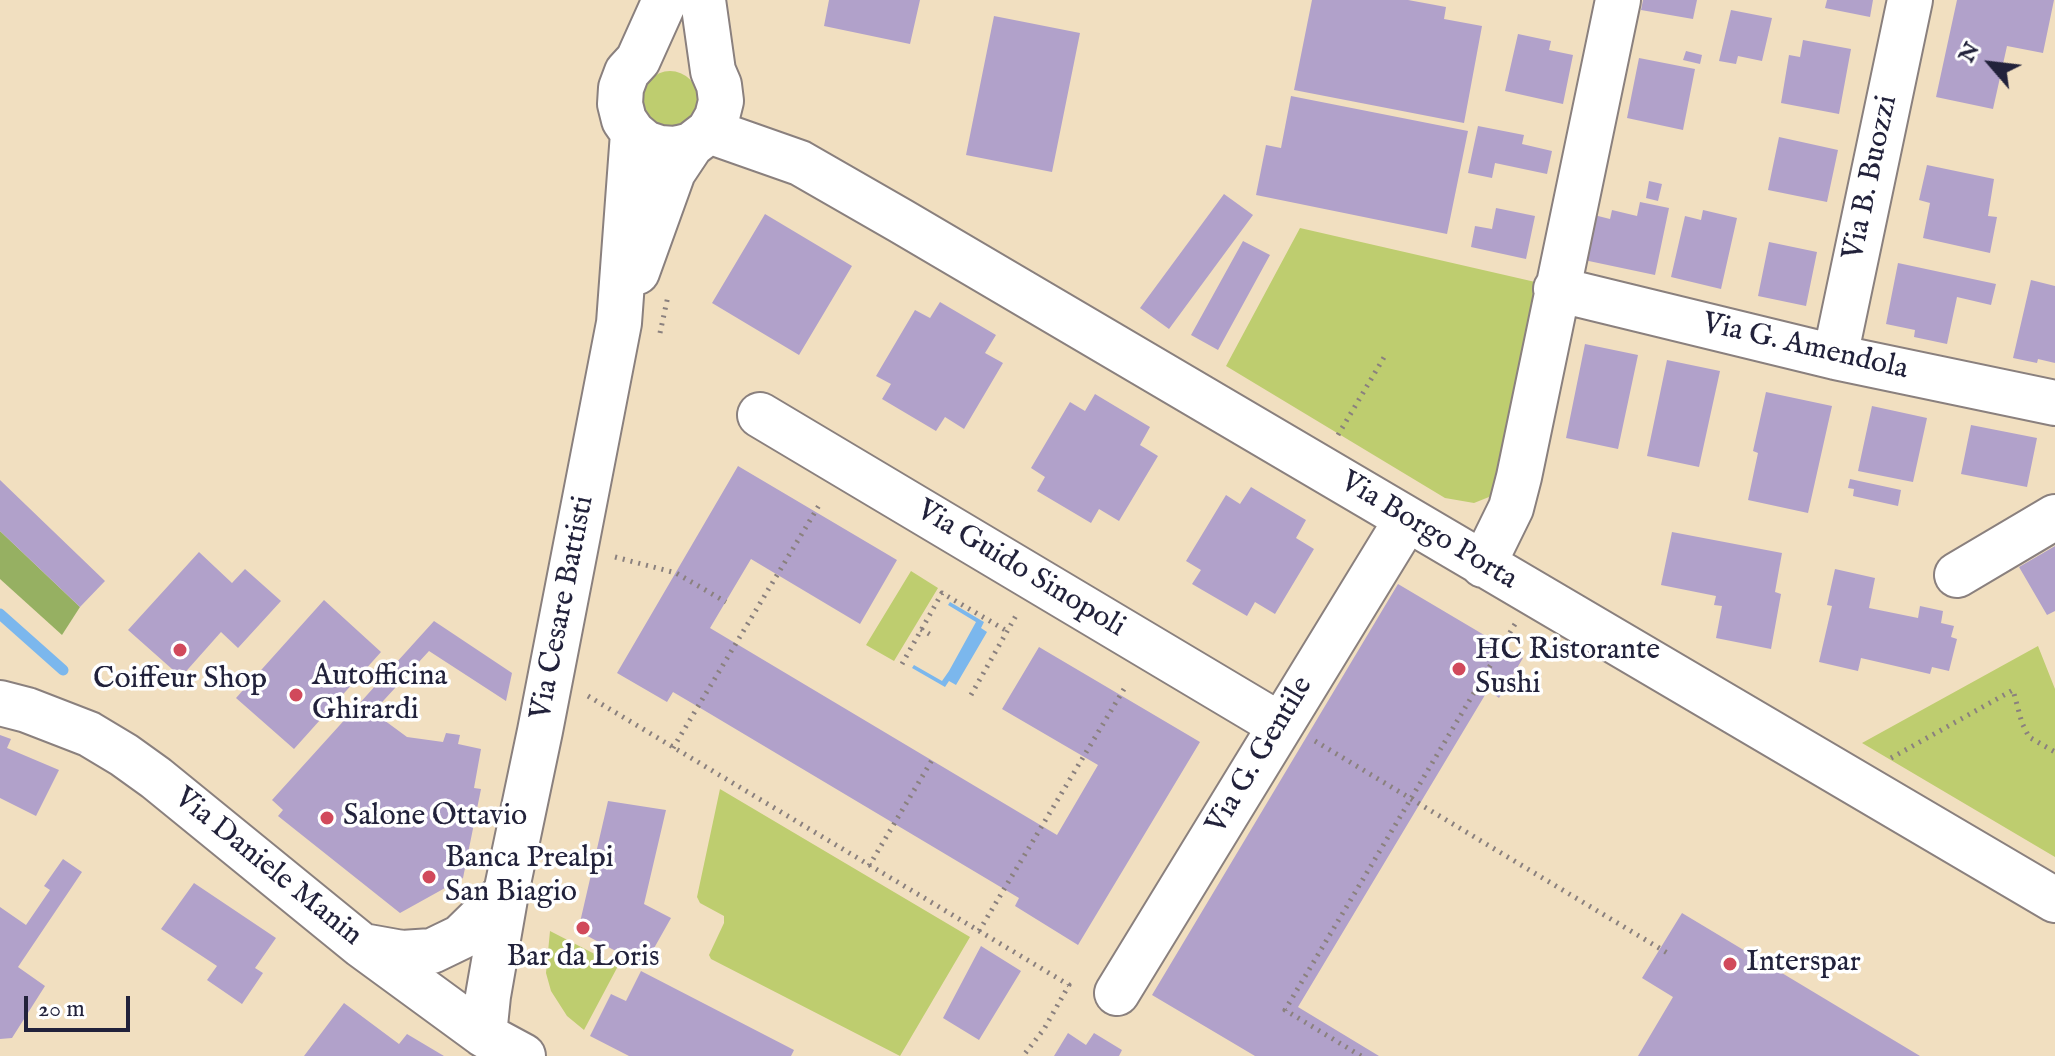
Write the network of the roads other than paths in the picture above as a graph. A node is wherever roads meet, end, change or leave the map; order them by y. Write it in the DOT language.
graph roads {
  1 [pos="665,0"];
  2 [pos="703,0"];
  3 [pos="1618,0"];
  4 [pos="1910,0"];
  5 [pos="638,60"];
  6 [pos="716,78"];
  7 [pos="633,133"];
  8 [pos="700,138"];
  9 [pos="800,163"];
  10 [pos="1556,289"];
  11 [pos="619,323"];
  12 [pos="1835,357"];
  13 [pos="2055,403"];
  14 [pos="760,415"];
  15 [pos="2055,517"];
  16 [pos="1407,519"];
  17 [pos="1483,565"];
  18 [pos="1957,575"];
  19 [pos="0,703"];
  20 [pos="1294,732"];
  21 [pos="506,893"];
  22 [pos="2055,900"];
  23 [pos="361,945"];
  24 [pos="1117,993"];
  25 [pos="484,1035"];
  26 [pos="523,1056"];
  1 -- 5 [label="street, Via Cesare Battisti"];
  2 -- 6 [label="street, Via Cesare Battisti"];
  3 -- 10 [label="street"];
  4 -- 12 [label="street, Via B. Buozzi"];
  5 -- 6 [label="street"];
  5 -- 7 [label="street, Via Cesare Battisti"];
  6 -- 8 [label="street, Via Cesare Battisti"];
  6 -- 9 [label="street, Via Borgo Porta"];
  7 -- 8 [label="street"];
  7 -- 11 [label="street, Via Cesare Battisti"];
  8 -- 9 [label="street, Via Borgo Porta"];
  8 -- 11 [label="street, Via Cesare Battisti"];
  9 -- 16 [label="street, Via Borgo Porta"];
  10 -- 12 [label="street, Via G. Amendola"];
  10 -- 17 [label="street"];
  11 -- 21 [label="street, Via Cesare Battisti"];
  12 -- 13 [label="street, Via G. Amendola"];
  14 -- 20 [label="street, Via Guido Sinopoli"];
  15 -- 18 [label="street"];
  16 -- 17 [label="street, Via Borgo Porta"];
  16 -- 20 [label="street, Via G. Gentile"];
  17 -- 22 [label="street, Via Borgo Porta"];
  19 -- 23 [label="street, Via Daniele Manin"];
  20 -- 24 [label="street, Via G. Gentile"];
  21 -- 23 [label="street"];
  21 -- 25 [label="street, Via Cesare Battisti"];
  23 -- 25 [label="street, Via Daniele Manin"];
  25 -- 26 [label="street, Via Daniele Manin"];
}
